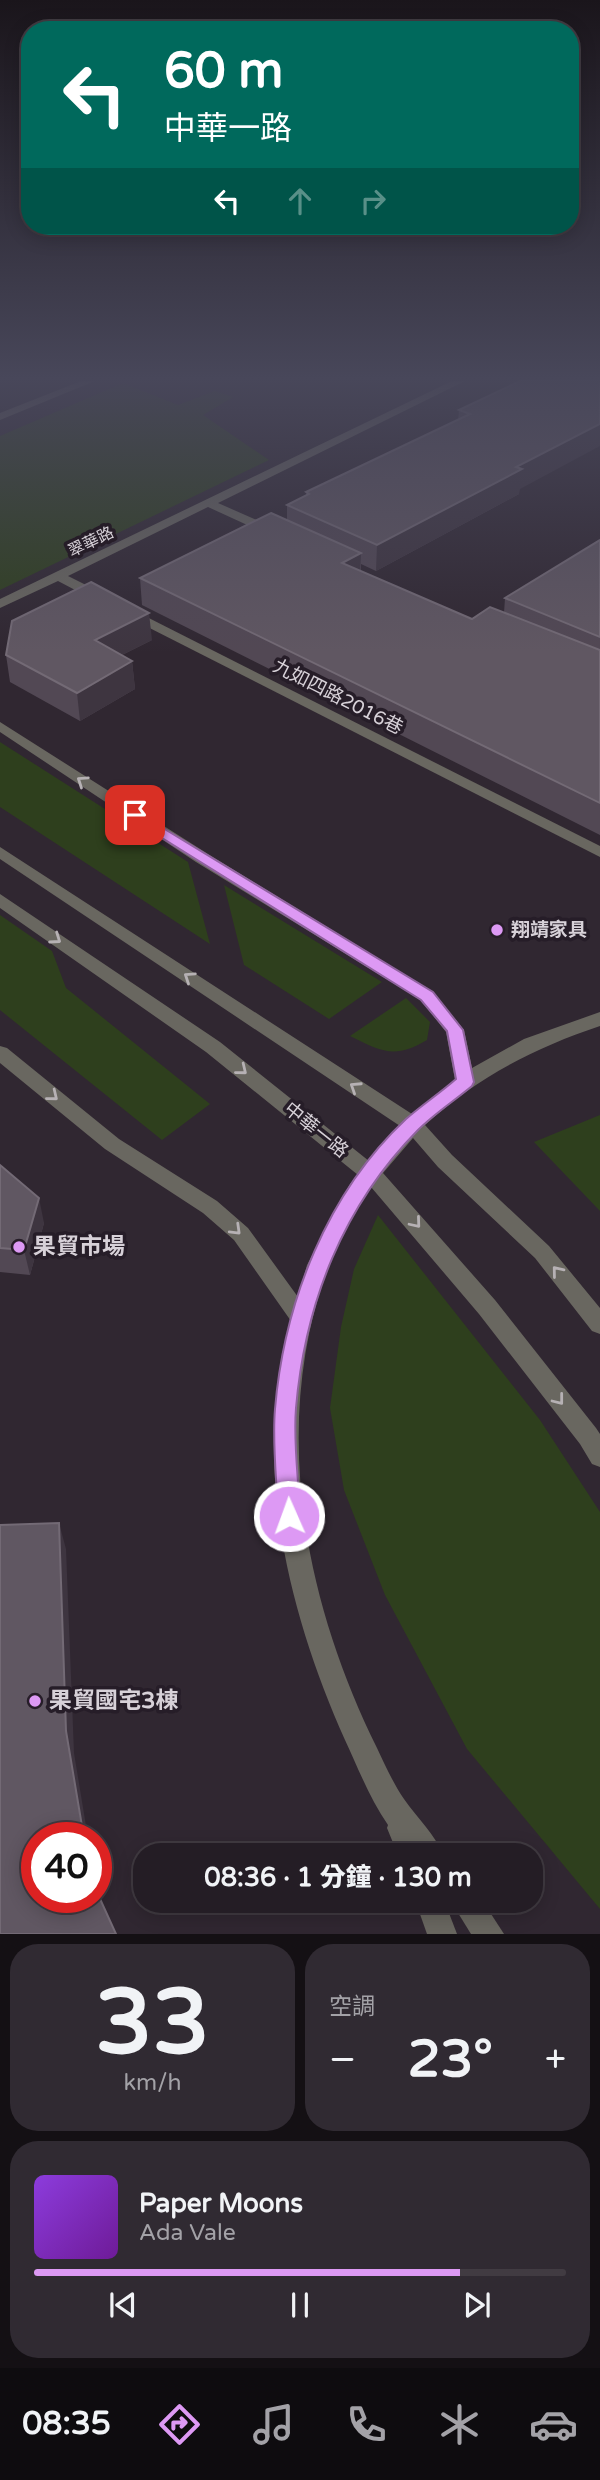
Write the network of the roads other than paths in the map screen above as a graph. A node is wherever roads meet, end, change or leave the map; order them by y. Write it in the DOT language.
graph roads {
  1 [pos="274,471"];
  2 [pos="208,503"];
  3 [pos="283,537"];
  4 [pos="58,576"];
  5 [pos="0,604"];
  6 [pos="0,726"];
  7 [pos="0,852"];
  8 [pos="600,852"];
  9 [pos="0,900"];
  10 [pos="600,1019"];
  11 [pos="0,1053"];
  12 [pos="466,1082"];
  13 [pos="412,1124"];
  14 [pos="370,1173"];
  15 [pos="300,1317"];
  16 [pos="600,1324"];
  17 [pos="596,1440"];
  18 [pos="394,1808"];
  19 [pos="407,1843"];
  20 [pos="420,1843"];
  21 [pos="434,1913"];
  22 [pos="474,1913"];
  23 [pos="442,1934"];
  24 [pos="489,1934"];
  1 -- 2 [label="street, 翠華路"];
  2 -- 3 [label="street"];
  2 -- 4 [label="street, 翠華路"];
  4 -- 5 [label="street, 翠華路"];
  4 -- 8 [label="street, 九如四路2016巷"];
  12 -- 6 [label="street, one-way"];
  13 -- 7 [label="street, one-way"];
  9 -- 14 [label="street, 中華一路, one-way"];
  10 -- 12 [label="street"];
  11 -- 15 [label="street, one-way"];
  12 -- 13 [label="street"];
  13 -- 14 [label="street"];
  16 -- 13 [label="street, one-way"];
  14 -- 15 [label="street"];
  14 -- 17 [label="street, 中華一路, one-way"];
  15 -- 18 [label="street"];
  18 -- 19 [label="street"];
  18 -- 20 [label="street"];
  21 -- 23 [label="street"];
  22 -- 24 [label="street"];
}
